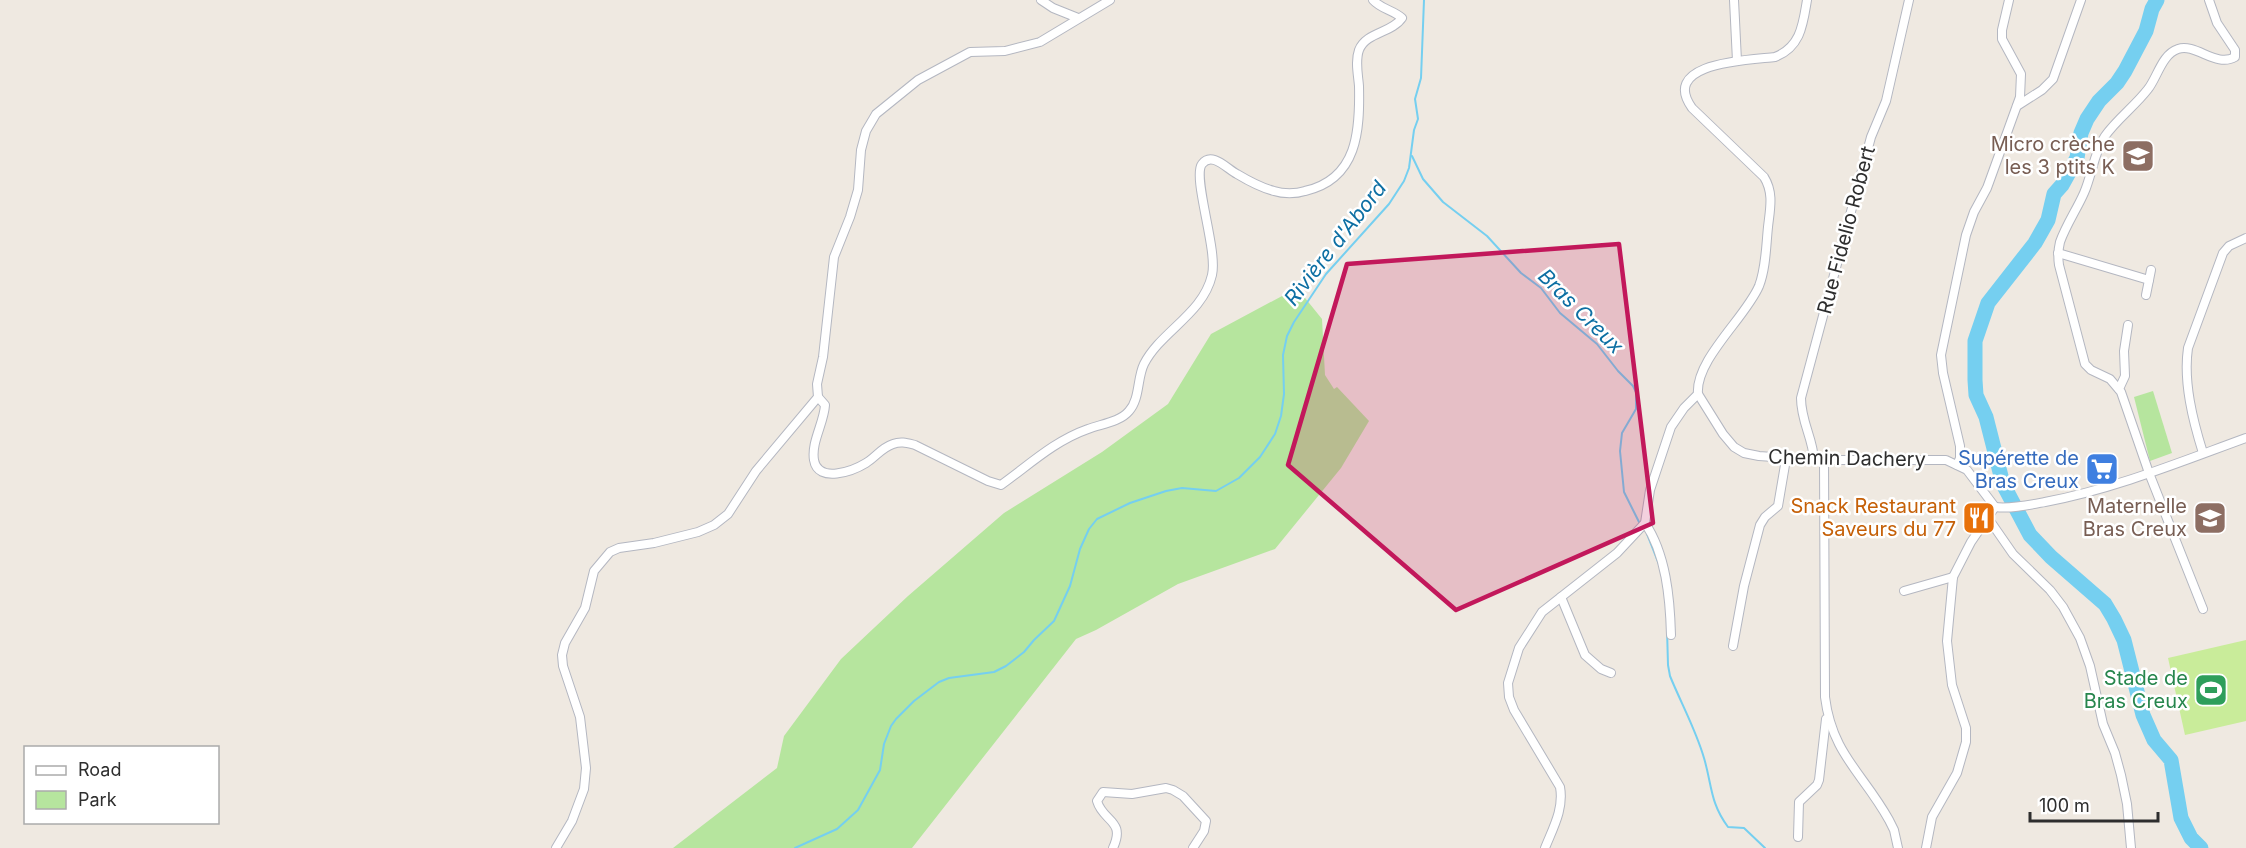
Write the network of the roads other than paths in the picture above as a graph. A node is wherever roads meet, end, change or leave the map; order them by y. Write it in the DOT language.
graph roads {
  1 [pos="1041,0"];
  2 [pos="1110,0"];
  3 [pos="1372,0"];
  4 [pos="1734,0"];
  5 [pos="1807,0"];
  6 [pos="1909,0"];
  7 [pos="2009,0"];
  8 [pos="2081,0"];
  9 [pos="2209,0"];
  10 [pos="1078,18"];
  11 [pos="1737,61"];
  12 [pos="2017,106"];
  13 [pos="2246,238"];
  14 [pos="2058,253"];
  15 [pos="2151,270"];
  16 [pos="2149,280"];
  17 [pos="2146,295"];
  18 [pos="2128,325"];
  19 [pos="2119,388"];
  20 [pos="1698,394"];
  21 [pos="818,397"];
  22 [pos="2246,439"];
  23 [pos="2203,453"];
  24 [pos="1786,459"];
  25 [pos="1814,460"];
  26 [pos="1824,460"];
  27 [pos="1957,465"];
  28 [pos="2149,473"];
  29 [pos="1998,508"];
  30 [pos="1988,518"];
  31 [pos="1645,523"];
  32 [pos="1953,577"];
  33 [pos="1904,591"];
  34 [pos="1561,597"];
  35 [pos="2203,609"];
  36 [pos="1671,635"];
  37 [pos="1733,646"];
  38 [pos="1611,673"];
  39 [pos="1827,712"];
  40 [pos="1798,837"];
  41 [pos="556,848"];
  42 [pos="1113,848"];
  43 [pos="1193,848"];
  44 [pos="1545,848"];
  45 [pos="1898,848"];
  46 [pos="1926,848"];
  47 [pos="2131,848"];
  1 -- 10 [label="street"];
  2 -- 10 [label="street"];
  3 -- 21 [label="street"];
  4 -- 11 [label="street"];
  5 -- 11 [label="street"];
  6 -- 25 [label="street, Rue Fidelio Robert"];
  7 -- 12 [label="street"];
  8 -- 12 [label="street"];
  9 -- 14 [label="street"];
  10 -- 21 [label="street"];
  11 -- 20 [label="street"];
  12 -- 27 [label="street"];
  13 -- 23 [label="street"];
  14 -- 16 [label="street"];
  14 -- 19 [label="street"];
  15 -- 16 [label="street"];
  16 -- 17 [label="street"];
  18 -- 19 [label="street"];
  19 -- 28 [label="street"];
  20 -- 24 [label="street, Chemin Dachery"];
  20 -- 31 [label="street"];
  21 -- 41 [label="street"];
  22 -- 23 [label="street"];
  23 -- 28 [label="street"];
  24 -- 25 [label="street, Chemin Dachery"];
  24 -- 37 [label="street"];
  25 -- 26 [label="street, Chemin Dachery"];
  26 -- 27 [label="street, Chemin Dachery"];
  26 -- 39 [label="street"];
  27 -- 29 [label="street"];
  28 -- 29 [label="street"];
  28 -- 35 [label="street"];
  29 -- 30 [label="street"];
  30 -- 32 [label="street"];
  30 -- 47 [label="street"];
  31 -- 34 [label="street"];
  31 -- 36 [label="street"];
  32 -- 33 [label="street"];
  32 -- 46 [label="street"];
  34 -- 38 [label="street"];
  34 -- 44 [label="street"];
  39 -- 40 [label="street"];
  39 -- 45 [label="street"];
  42 -- 43 [label="street"];
}
